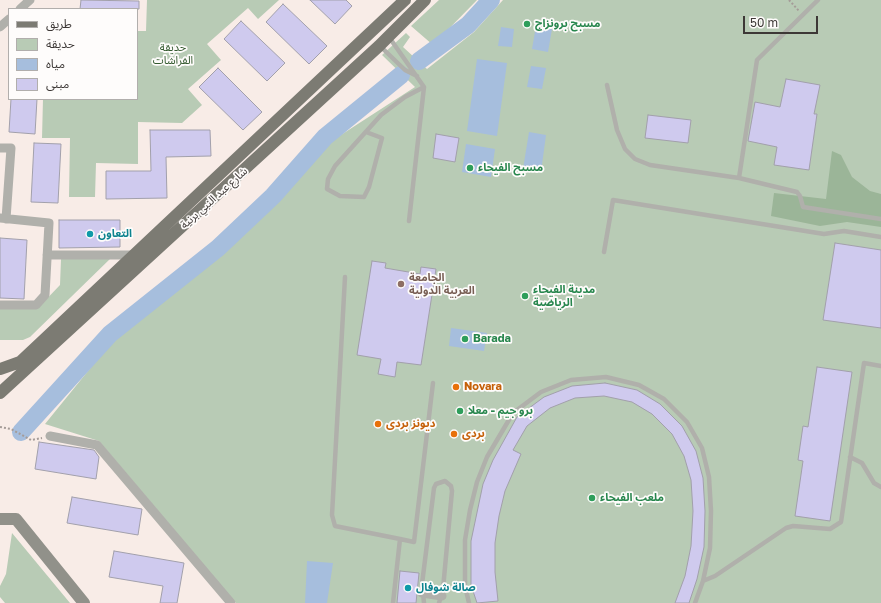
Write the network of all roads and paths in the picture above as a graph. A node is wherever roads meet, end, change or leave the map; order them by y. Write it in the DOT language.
graph roads {
  1 [pos="30,0"];
  2 [pos="405,0"];
  3 [pos="425,0"];
  4 [pos="789,0"];
  5 [pos="818,0"];
  6 [pos="21,8"];
  7 [pos="803,15"];
  8 [pos="8,20"];
  9 [pos="0,27"];
  10 [pos="389,37"];
  11 [pos="379,46"];
  12 [pos="417,76"];
  13 [pos="607,85"];
  14 [pos="424,87"];
  15 [pos="366,132"];
  16 [pos="0,148"];
  17 [pos="739,178"];
  18 [pos="3,219"];
  19 [pos="881,220"];
  20 [pos="409,221"];
  21 [pos="881,237"];
  22 [pos="604,252"];
  23 [pos="47,254"];
  24 [pos="134,255"];
  25 [pos="345,277"];
  26 [pos="0,305"];
  27 [pos="881,366"];
  28 [pos="0,369"];
  29 [pos="433,383"];
  30 [pos="0,393"];
  31 [pos="0,427"];
  32 [pos="50,436"];
  33 [pos="850,457"];
  34 [pos="881,487"];
  35 [pos="0,519"];
  36 [pos="400,539"];
  37 [pos="703,581"];
  38 [pos="422,593"];
  39 [pos="441,600"];
  40 [pos="84,603"];
  41 [pos="231,603"];
  42 [pos="392,603"];
  43 [pos="424,603"];
  44 [pos="469,603"];
  45 [pos="695,603"];
  1 -- 6 [label="street"];
  2 -- 24 [label="main road, شارع عبد النبي برنية"];
  3 -- 10 [label="main road, شارع عبد النبي برنية"];
  4 -- 7 [label="path"];
  5 -- 7 [label="lane"];
  7 -- 17 [label="lane"];
  8 -- 9 [label="street"];
  10 -- 11 [label="main road, شارع عبد النبي برنية"];
  10 -- 12 [label="lane"];
  11 -- 12 [label="lane"];
  11 -- 30 [label="main road, شارع عبد النبي برنية"];
  12 -- 14 [label="lane"];
  13 -- 17 [label="lane"];
  14 -- 15 [label="lane"];
  14 -- 20 [label="lane"];
  15 -- 15 [label="lane"];
  16 -- 18 [label="street"];
  17 -- 19 [label="lane"];
  18 -- 23 [label="street"];
  21 -- 22 [label="lane"];
  23 -- 24 [label="street"];
  23 -- 26 [label="street"];
  24 -- 28 [label="main road, شارع عبد النبي برنية"];
  25 -- 36 [label="lane"];
  27 -- 33 [label="lane"];
  29 -- 36 [label="lane"];
  31 -- 32 [label="path"];
  32 -- 41 [label="street"];
  33 -- 34 [label="lane"];
  33 -- 37 [label="lane"];
  35 -- 40 [label="main road"];
  36 -- 42 [label="lane"];
  37 -- 44 [label="lane"];
  37 -- 45 [label="lane"];
  38 -- 39 [label="street"];
  38 -- 39 [label="lane"];
  38 -- 43 [label="lane"];
}
